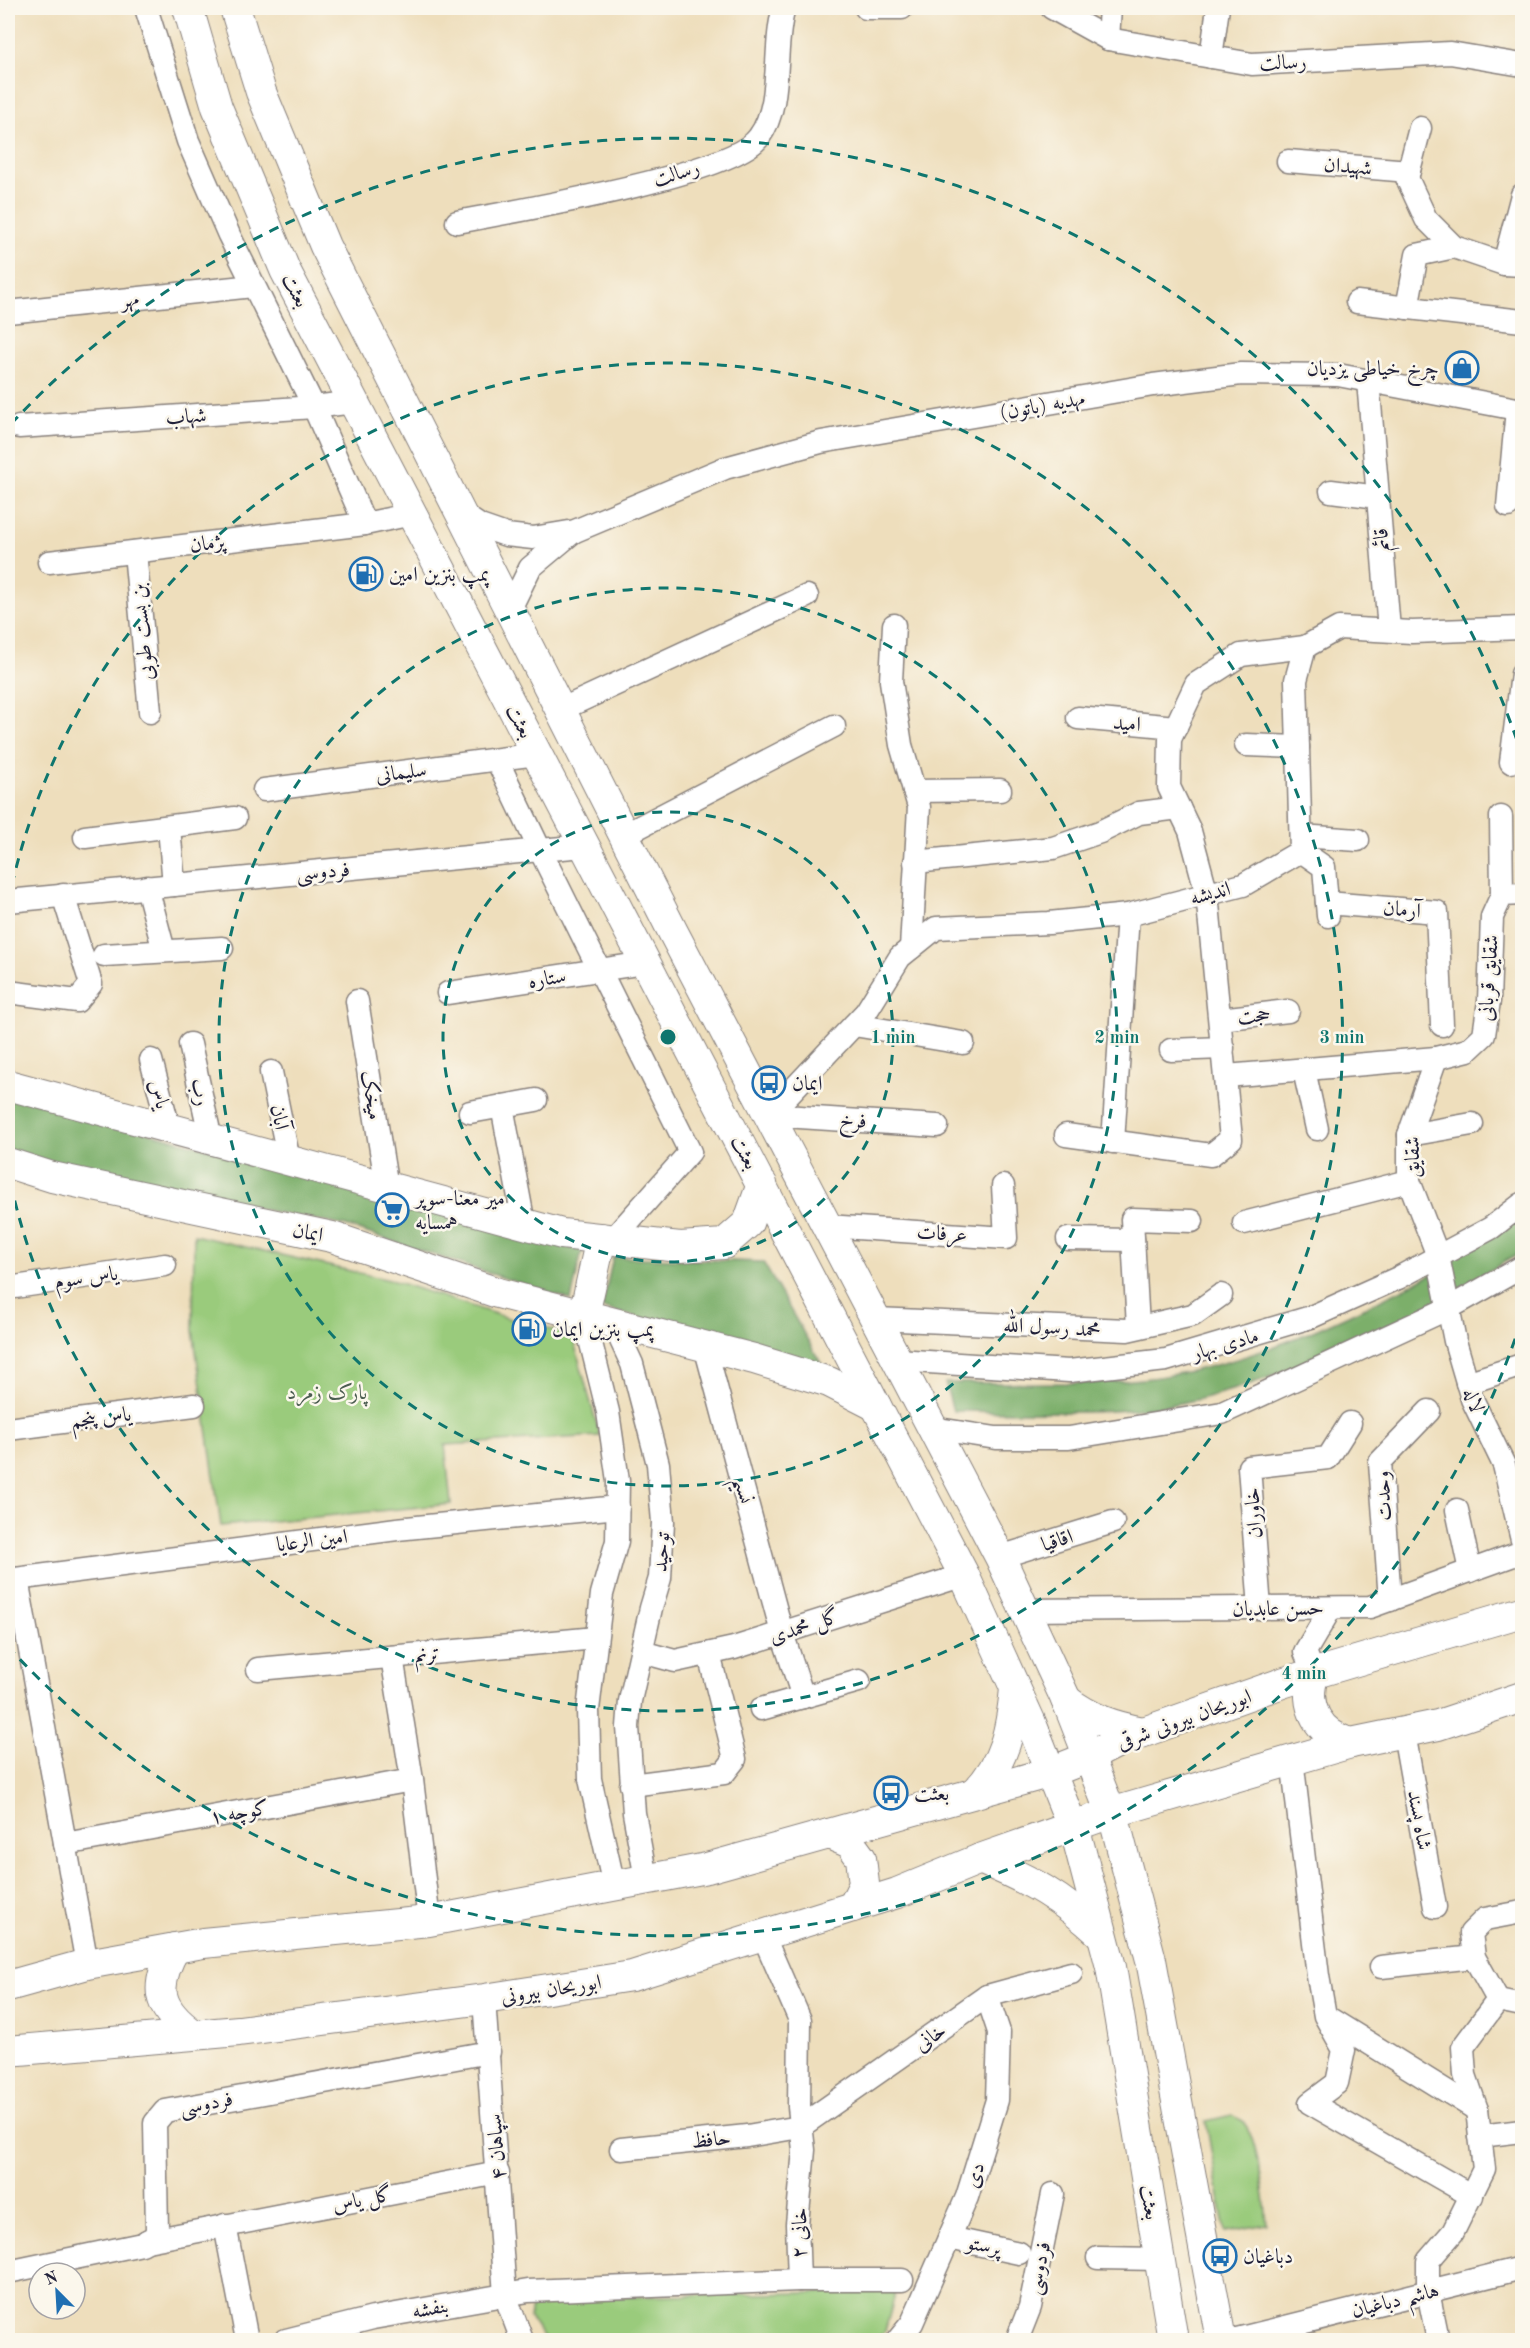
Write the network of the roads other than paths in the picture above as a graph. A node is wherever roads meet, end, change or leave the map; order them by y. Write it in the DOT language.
graph roads {
  1 [pos="146,8"];
  2 [pos="188,8"];
  3 [pos="235,8"];
  4 [pos="784,8"];
  5 [pos="866,8"];
  6 [pos="902,8"];
  7 [pos="1052,8"];
  8 [pos="1110,8"];
  9 [pos="1218,8"];
  10 [pos="1108,39"];
  11 [pos="1211,57"];
  12 [pos="1522,65"];
  13 [pos="1420,128"];
  14 [pos="1288,160"];
  15 [pos="1409,171"];
  16 [pos="1522,195"];
  17 [pos="457,222"];
  18 [pos="1454,248"];
  19 [pos="1513,264"];
  20 [pos="253,286"];
  21 [pos="1357,302"];
  22 [pos="1407,308"];
  23 [pos="8,312"];
  24 [pos="1522,321"];
  25 [pos="1368,381"];
  26 [pos="354,402"];
  27 [pos="314,408"];
  28 [pos="1520,409"];
  29 [pos="19,427"];
  30 [pos="1331,491"];
  31 [pos="1378,497"];
  32 [pos="1508,506"];
  33 [pos="411,514"];
  34 [pos="462,514"];
  35 [pos="365,524"];
  36 [pos="574,531"];
  37 [pos="135,552"];
  38 [pos="49,562"];
  39 [pos="807,596"];
  40 [pos="510,609"];
  41 [pos="894,625"];
  42 [pos="1522,628"];
  43 [pos="1389,630"];
  44 [pos="1305,647"];
  45 [pos="1522,674"];
  46 [pos="560,710"];
  47 [pos="150,712"];
  48 [pos="1078,718"];
  49 [pos="834,726"];
  50 [pos="1176,728"];
  51 [pos="1246,745"];
  52 [pos="1298,747"];
  53 [pos="537,754"];
  54 [pos="497,760"];
  55 [pos="1511,762"];
  56 [pos="264,790"];
  57 [pos="1000,790"];
  58 [pos="914,791"];
  59 [pos="1179,808"];
  60 [pos="1501,817"];
  61 [pos="235,818"];
  62 [pos="169,826"];
  63 [pos="624,835"];
  64 [pos="85,837"];
  65 [pos="1358,840"];
  66 [pos="1301,844"];
  67 [pos="585,846"];
  68 [pos="540,850"];
  69 [pos="915,862"];
  70 [pos="174,885"];
  71 [pos="147,887"];
  72 [pos="1207,894"];
  73 [pos="1512,895"];
  74 [pos="63,896"];
  75 [pos="8,901"];
  76 [pos="1128,915"];
  77 [pos="222,948"];
  78 [pos="911,948"];
  79 [pos="164,951"];
  80 [pos="104,955"];
  81 [pos="645,963"];
  82 [pos="598,970"];
  83 [pos="8,992"];
  84 [pos="448,993"];
  85 [pos="357,1001"];
  86 [pos="1288,1011"];
  87 [pos="1220,1018"];
  88 [pos="854,1025"];
  89 [pos="1442,1025"];
  90 [pos="963,1043"];
  91 [pos="190,1044"];
  92 [pos="1223,1048"];
  93 [pos="1171,1050"];
  94 [pos="1436,1058"];
  95 [pos="151,1060"];
  96 [pos="1304,1070"];
  97 [pos="271,1072"];
  98 [pos="1226,1076"];
  99 [pos="8,1085"];
  100 [pos="536,1100"];
  101 [pos="502,1106"];
  102 [pos="470,1112"];
  103 [pos="769,1115"];
  104 [pos="1472,1124"];
  105 [pos="937,1126"];
  106 [pos="169,1128"];
  107 [pos="1317,1129"];
  108 [pos="1066,1135"];
  109 [pos="1409,1135"];
  110 [pos="211,1140"];
  111 [pos="1113,1142"];
  112 [pos="288,1161"];
  113 [pos="8,1162"];
  114 [pos="1409,1180"];
  115 [pos="762,1184"];
  116 [pos="1003,1186"];
  117 [pos="387,1188"];
  118 [pos="1522,1204"];
  119 [pos="1192,1221"];
  120 [pos="1244,1222"];
  121 [pos="524,1224"];
  122 [pos="827,1226"];
  123 [pos="607,1239"];
  124 [pos="1068,1239"];
  125 [pos="1133,1240"];
  126 [pos="1438,1256"];
  127 [pos="165,1265"];
  128 [pos="1522,1267"];
  129 [pos="8,1288"];
  130 [pos="1221,1295"];
  131 [pos="1449,1308"];
  132 [pos="584,1315"];
  133 [pos="876,1318"];
  134 [pos="613,1323"];
  135 [pos="1138,1327"];
  136 [pos="705,1346"];
  137 [pos="897,1360"];
  138 [pos="1522,1365"];
  139 [pos="1467,1383"];
  140 [pos="194,1405"];
  141 [pos="876,1406"];
  142 [pos="1429,1411"];
  143 [pos="1350,1423"];
  144 [pos="932,1428"];
  145 [pos="8,1429"];
  146 [pos="1515,1478"];
  147 [pos="618,1507"];
  148 [pos="1457,1510"];
  149 [pos="1113,1522"];
  150 [pos="1522,1540"];
  151 [pos="1522,1552"];
  152 [pos="1000,1557"];
  153 [pos="1470,1571"];
  154 [pos="964,1575"];
  155 [pos="12,1579"];
  156 [pos="1390,1600"];
  157 [pos="1260,1608"];
  158 [pos="1331,1608"];
  159 [pos="1024,1610"];
  160 [pos="1522,1612"];
  161 [pos="782,1633"];
  162 [pos="596,1638"];
  163 [pos="642,1652"];
  164 [pos="709,1654"];
  165 [pos="392,1657"];
  166 [pos="258,1669"];
  167 [pos="1314,1674"];
  168 [pos="859,1681"];
  169 [pos="1015,1686"];
  170 [pos="803,1697"];
  171 [pos="1522,1697"];
  172 [pos="1066,1700"];
  173 [pos="761,1709"];
  174 [pos="1143,1732"];
  175 [pos="1404,1733"];
  176 [pos="1351,1743"];
  177 [pos="1089,1757"];
  178 [pos="1292,1759"];
  179 [pos="1051,1772"];
  180 [pos="412,1780"];
  181 [pos="631,1785"];
  182 [pos="976,1792"];
  183 [pos="1157,1800"];
  184 [pos="1111,1813"];
  185 [pos="1071,1826"];
  186 [pos="829,1833"];
  187 [pos="65,1844"];
  188 [pos="980,1859"];
  189 [pos="1127,1866"];
  190 [pos="646,1880"];
  191 [pos="614,1886"];
  192 [pos="853,1907"];
  193 [pos="1435,1907"];
  194 [pos="1522,1912"];
  195 [pos="429,1921"];
  196 [pos="763,1935"];
  197 [pos="1102,1935"];
  198 [pos="175,1948"];
  199 [pos="1474,1957"];
  200 [pos="87,1964"];
  201 [pos="1381,1967"];
  202 [pos="1071,1973"];
  203 [pos="8,1986"];
  204 [pos="987,1996"];
  205 [pos="484,1999"];
  206 [pos="1498,2000"];
  207 [pos="1522,2005"];
  208 [pos="1325,2016"];
  209 [pos="193,2034"];
  210 [pos="8,2051"];
  211 [pos="489,2052"];
  212 [pos="1477,2110"];
  213 [pos="800,2127"];
  214 [pos="1522,2131"];
  215 [pos="1480,2136"];
  216 [pos="621,2149"];
  217 [pos="498,2173"];
  218 [pos="1053,2194"];
  219 [pos="1472,2196"];
  220 [pos="225,2225"];
  221 [pos="949,2238"];
  222 [pos="147,2241"];
  223 [pos="1019,2253"];
  224 [pos="1098,2258"];
  225 [pos="1160,2259"];
  226 [pos="1522,2268"];
  227 [pos="8,2272"];
  228 [pos="799,2280"];
  229 [pos="902,2280"];
  230 [pos="1428,2292"];
  231 [pos="505,2295"];
  232 [pos="248,2340"];
  233 [pos="286,2340"];
  234 [pos="522,2340"];
  235 [pos="898,2340"];
  236 [pos="1017,2340"];
  237 [pos="1173,2340"];
  238 [pos="1221,2340"];
  239 [pos="1233,2340"];
  240 [pos="1438,2340"];
  1 -- 20 [label="street"];
  2 -- 26 [label="main road, بعثت"];
  3 -- 34 [label="main road, بعثت"];
  4 -- 17 [label="street, رسالت"];
  5 -- 6 [label="street"];
  7 -- 10 [label="street, رسالت"];
  8 -- 10 [label="street"];
  9 -- 11 [label="street"];
  10 -- 11 [label="street, رسالت"];
  11 -- 12 [label="street, رسالت"];
  13 -- 15 [label="street"];
  14 -- 15 [label="street, شهیدان"];
  15 -- 18 [label="street"];
  16 -- 19 [label="street"];
  18 -- 19 [label="street"];
  18 -- 22 [label="street"];
  20 -- 23 [label="street, مهر"];
  20 -- 27 [label="street"];
  21 -- 22 [label="street"];
  22 -- 24 [label="street"];
  25 -- 28 [label="street, مهدیه (باتون)"];
  25 -- 31 [label="street"];
  25 -- 36 [label="street, مهدیه (باتون)"];
  26 -- 27 [label="street, شهاب"];
  26 -- 33 [label="main road, بعثت"];
  27 -- 29 [label="street, شهاب"];
  27 -- 35 [label="street"];
  28 -- 32 [label="street"];
  30 -- 31 [label="street, قائم"];
  31 -- 43 [label="street, قائم"];
  33 -- 35 [label="street, پژمان"];
  33 -- 53 [label="main road, بعثت"];
  34 -- 36 [label="street, مهدیه (باتون)"];
  34 -- 40 [label="main road, بعثت"];
  35 -- 37 [label="street, پژمان"];
  36 -- 40 [label="street, مهدیه (باتون)"];
  37 -- 38 [label="street, پژمان"];
  37 -- 47 [label="street, بن بست طوبی"];
  39 -- 46 [label="street"];
  40 -- 46 [label="main road, بعثت"];
  41 -- 58 [label="street"];
  42 -- 43 [label="street"];
  43 -- 44 [label="street"];
  44 -- 50 [label="street"];
  44 -- 52 [label="street"];
  45 -- 55 [label="street"];
  46 -- 63 [label="main road, بعثت"];
  48 -- 50 [label="street, امید"];
  49 -- 63 [label="street"];
  50 -- 59 [label="street"];
  51 -- 52 [label="street"];
  52 -- 66 [label="street"];
  53 -- 54 [label="street, سلیمانی"];
  53 -- 67 [label="main road, بعثت"];
  54 -- 56 [label="street, سلیمانی"];
  54 -- 68 [label="street"];
  57 -- 58 [label="street"];
  58 -- 69 [label="street"];
  59 -- 69 [label="street"];
  59 -- 72 [label="street"];
  60 -- 73 [label="street"];
  61 -- 62 [label="street"];
  62 -- 64 [label="street"];
  62 -- 70 [label="street"];
  63 -- 103 [label="main road, بعثت"];
  65 -- 66 [label="street"];
  66 -- 72 [label="street, اندیشه"];
  66 -- 89 [label="street, آرمان"];
  67 -- 68 [label="street, فردوسی"];
  67 -- 81 [label="main road, بعثت"];
  68 -- 70 [label="street, فردوسی"];
  68 -- 82 [label="street"];
  69 -- 78 [label="street"];
  70 -- 71 [label="street, فردوسی"];
  71 -- 74 [label="street, فردوسی"];
  71 -- 79 [label="street"];
  72 -- 76 [label="street, اندیشه"];
  72 -- 87 [label="street"];
  73 -- 94 [label="street, شقایق قربانی"];
  74 -- 75 [label="street, فردوسی"];
  74 -- 83 [label="street"];
  76 -- 78 [label="street, اندیشه"];
  76 -- 111 [label="street"];
  77 -- 79 [label="street"];
  78 -- 88 [label="street, اندیشه"];
  79 -- 80 [label="street"];
  81 -- 82 [label="street, ستاره"];
  81 -- 115 [label="main road, بعثت"];
  82 -- 84 [label="street, ستاره"];
  82 -- 123 [label="street"];
  85 -- 117 [label="street, میخک"];
  86 -- 87 [label="street, حجت"];
  87 -- 92 [label="street"];
  88 -- 90 [label="street"];
  88 -- 103 [label="street, اندیشه"];
  91 -- 110 [label="street, رب"];
  92 -- 93 [label="street"];
  92 -- 98 [label="street"];
  94 -- 96 [label="street, شقایق قربانی"];
  94 -- 109 [label="street, شقایق"];
  95 -- 106 [label="street, یاس"];
  96 -- 98 [label="street, شقایق قربانی"];
  96 -- 107 [label="street"];
  97 -- 112 [label="street, آبان"];
  98 -- 111 [label="street"];
  99 -- 106 [label="main road"];
  100 -- 101 [label="street"];
  101 -- 102 [label="street"];
  101 -- 121 [label="street"];
  103 -- 105 [label="street, فرخ"];
  103 -- 122 [label="main road, بعثت"];
  104 -- 109 [label="street"];
  106 -- 110 [label="main road"];
  108 -- 111 [label="street"];
  109 -- 114 [label="street, شقایق"];
  110 -- 112 [label="main road"];
  112 -- 117 [label="main road"];
  113 -- 132 [label="main road, ایمان"];
  114 -- 120 [label="street"];
  114 -- 126 [label="street, شقایق"];
  115 -- 123 [label="main road"];
  115 -- 141 [label="main road, بعثت"];
  116 -- 122 [label="street, عرفات"];
  117 -- 121 [label="main road"];
  118 -- 126 [label="street, مادی بهار"];
  119 -- 125 [label="street"];
  121 -- 123 [label="main road"];
  122 -- 133 [label="main road, بعثت"];
  123 -- 132 [label="main road"];
  124 -- 125 [label="street"];
  125 -- 135 [label="street"];
  126 -- 131 [label="street, لاله"];
  126 -- 137 [label="street, مادی بهار"];
  127 -- 129 [label="street, یاس سوم"];
  128 -- 131 [label="street"];
  130 -- 135 [label="street, محمد رسول الله"];
  131 -- 139 [label="street, لاله"];
  131 -- 144 [label="street"];
  132 -- 134 [label="main road, ایمان"];
  132 -- 147 [label="street"];
  133 -- 135 [label="street, محمد رسول الله"];
  133 -- 137 [label="main road, بعثت"];
  134 -- 136 [label="main road, ایمان"];
  134 -- 163 [label="street, توحید"];
  136 -- 141 [label="main road, ایمان"];
  136 -- 161 [label="street, نسیم"];
  137 -- 144 [label="main road, بعثت"];
  138 -- 139 [label="street"];
  139 -- 146 [label="street, لاله"];
  140 -- 145 [label="street, یاس پنجم"];
  141 -- 154 [label="main road, بعثت"];
  142 -- 156 [label="street, وحدت"];
  143 -- 157 [label="street, خاوران"];
  144 -- 152 [label="main road, بعثت"];
  146 -- 150 [label="street, لاله"];
  147 -- 155 [label="street, امین الرعایا"];
  147 -- 162 [label="street"];
  148 -- 153 [label="street"];
  149 -- 152 [label="street, اقاقیا"];
  151 -- 153 [label="street, حسن عابدیان"];
  152 -- 159 [label="main road, بعثت"];
  153 -- 156 [label="street, حسن عابدیان"];
  154 -- 161 [label="street, گل محمدی"];
  154 -- 169 [label="main road, بعثت"];
  155 -- 187 [label="street"];
  156 -- 158 [label="street, حسن عابدیان"];
  157 -- 158 [label="street, حسن عابدیان"];
  157 -- 159 [label="street, حسن عابدیان"];
  158 -- 167 [label="street"];
  159 -- 172 [label="main road, بعثت"];
  160 -- 167 [label="main road, ابوریحان بیرونی شرقی"];
  161 -- 164 [label="street, گل محمدی"];
  161 -- 170 [label="street, نسیم"];
  162 -- 165 [label="street, ترنم"];
  162 -- 191 [label="street"];
  163 -- 164 [label="street, گل محمدی"];
  163 -- 181 [label="street, توحید"];
  164 -- 181 [label="street"];
  165 -- 166 [label="street, ترنم"];
  165 -- 180 [label="street"];
  167 -- 174 [label="main road, ابوریحان بیرونی شرقی"];
  167 -- 176 [label="main road"];
  168 -- 170 [label="street"];
  169 -- 179 [label="main road, بعثت"];
  169 -- 182 [label="main road"];
  170 -- 173 [label="street"];
  171 -- 175 [label="main road"];
  172 -- 174 [label="main road"];
  172 -- 177 [label="main road, بعثت"];
  174 -- 177 [label="main road, ابوریحان بیرونی شرقی"];
  175 -- 176 [label="main road"];
  175 -- 193 [label="street, شاه پسند"];
  176 -- 178 [label="main road"];
  177 -- 179 [label="main road, ابوریحان بیرونی شرقی"];
  177 -- 184 [label="main road, بعثت"];
  178 -- 183 [label="main road"];
  178 -- 208 [label="street"];
  179 -- 182 [label="main road"];
  179 -- 185 [label="main road, بعثت"];
  180 -- 187 [label="street, کوچه ۱"];
  180 -- 195 [label="street"];
  181 -- 190 [label="street, توحید"];
  182 -- 186 [label="main road"];
  183 -- 184 [label="main road"];
  183 -- 189 [label="main road"];
  184 -- 185 [label="main road, ابوریحان بیرونی"];
  184 -- 189 [label="main road, بعثت"];
  185 -- 188 [label="main road, ابوریحان بیرونی"];
  185 -- 197 [label="main road, بعثت"];
  186 -- 190 [label="main road"];
  186 -- 192 [label="main road"];
  187 -- 200 [label="street"];
  188 -- 192 [label="main road, ابوریحان بیرونی"];
  188 -- 197 [label="main road"];
  189 -- 238 [label="main road, بعثت"];
  190 -- 191 [label="main road"];
  191 -- 195 [label="main road"];
  192 -- 196 [label="main road, ابوریحان بیرونی"];
  194 -- 199 [label="street"];
  195 -- 198 [label="main road"];
  196 -- 205 [label="main road, ابوریحان بیرونی"];
  196 -- 213 [label="street, خانی ۲"];
  197 -- 225 [label="main road, بعثت"];
  198 -- 200 [label="main road"];
  198 -- 209 [label="main road"];
  199 -- 201 [label="street"];
  199 -- 206 [label="street"];
  200 -- 203 [label="main road"];
  202 -- 204 [label="street, خانی"];
  204 -- 213 [label="street, خانی"];
  204 -- 221 [label="street, دی"];
  205 -- 209 [label="main road, ابوریحان بیرونی"];
  205 -- 211 [label="street, سپاهان ۴"];
  206 -- 207 [label="street"];
  206 -- 212 [label="street"];
  208 -- 212 [label="street"];
  208 -- 219 [label="street"];
  209 -- 210 [label="main road, ابوریحان بیرونی"];
  211 -- 217 [label="street, سپاهان ۴"];
  211 -- 222 [label="street, فردوسی"];
  212 -- 215 [label="street"];
  213 -- 216 [label="street, حافظ"];
  213 -- 228 [label="street, خانی ۲"];
  214 -- 215 [label="street"];
  215 -- 219 [label="street"];
  217 -- 220 [label="street, گل یاس"];
  217 -- 231 [label="street, سپاهان ۴"];
  218 -- 236 [label="street, فردوسی"];
  219 -- 230 [label="street"];
  220 -- 222 [label="street, گل یاس"];
  220 -- 232 [label="street"];
  221 -- 223 [label="street, پرستو"];
  221 -- 235 [label="street, دی"];
  222 -- 227 [label="street"];
  224 -- 225 [label="street"];
  225 -- 237 [label="main road, بعثت"];
  226 -- 230 [label="street, هاشم دباغیان"];
  228 -- 229 [label="street"];
  228 -- 231 [label="street, خانی ۲"];
  230 -- 239 [label="street, هاشم دباغیان"];
  230 -- 240 [label="street"];
  231 -- 233 [label="street, بنفشه"];
  231 -- 234 [label="street, سپاهان ۴"];
}
